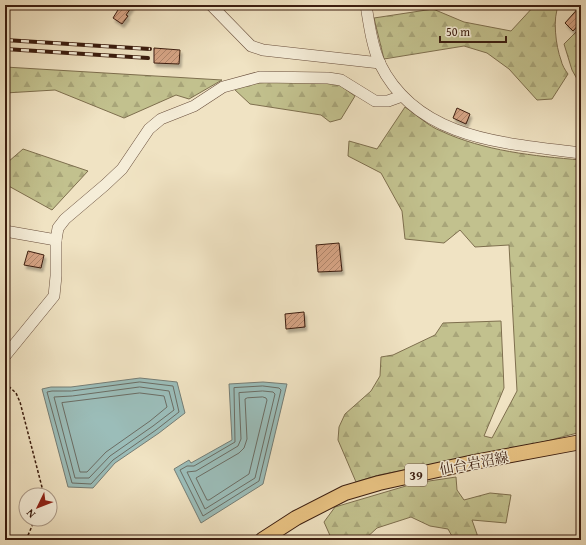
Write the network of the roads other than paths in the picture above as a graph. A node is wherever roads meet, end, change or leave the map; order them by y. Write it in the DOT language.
graph roads {
  1 [pos="210,5"];
  2 [pos="366,5"];
  3 [pos="380,64"];
  4 [pos="402,96"];
  5 [pos="581,153"];
  6 [pos="5,231"];
  7 [pos="56,240"];
  8 [pos="5,356"];
  9 [pos="581,442"];
  10 [pos="262,540"];
  1 -- 3 [label="street"];
  2 -- 3 [label="street"];
  3 -- 4 [label="street"];
  4 -- 5 [label="street"];
  4 -- 7 [label="street"];
  6 -- 7 [label="street"];
  7 -- 8 [label="street"];
  9 -- 10 [label="main road, 仙台岩沼線 / 39"];
}
